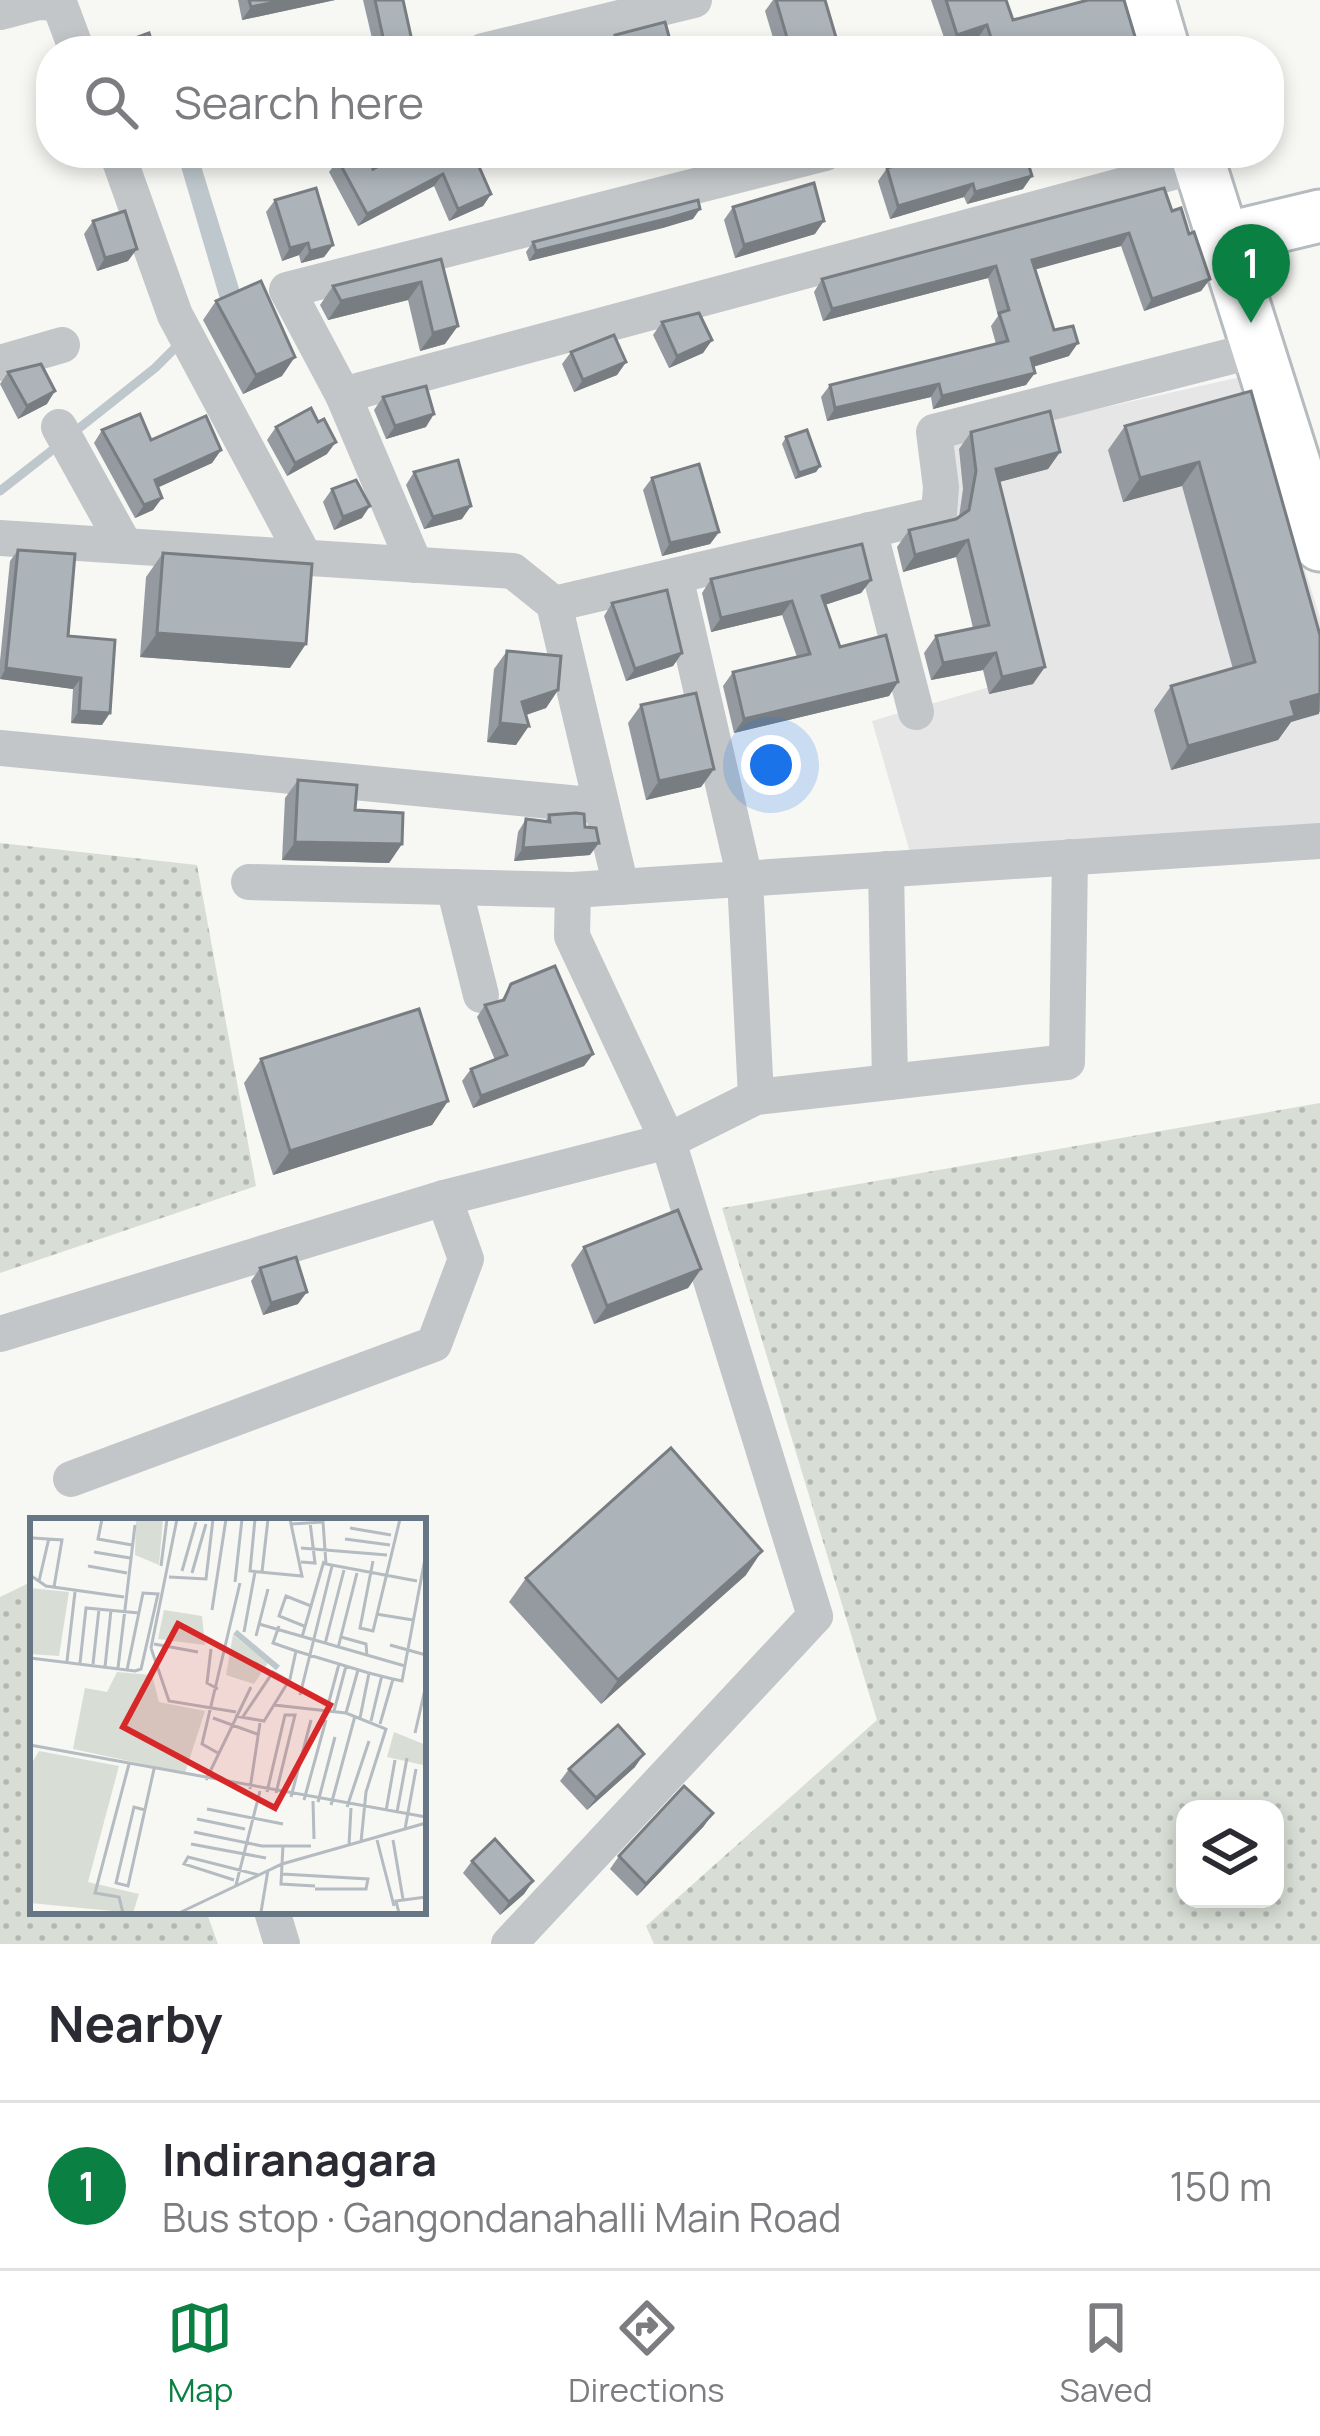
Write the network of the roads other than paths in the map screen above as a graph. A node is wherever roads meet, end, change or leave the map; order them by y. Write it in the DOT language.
graph roads {
  1 [pos="694,0"];
  2 [pos="1149,0"];
  3 [pos="58,2"];
  4 [pos="628,8"];
  5 [pos="0,12"];
  6 [pos="71,36"];
  7 [pos="534,36"];
  8 [pos="1160,36"];
  9 [pos="122,168"];
  10 [pos="766,168"];
  11 [pos="1164,168"];
  12 [pos="1200,168"];
  13 [pos="1320,216"];
  14 [pos="1224,239"];
  15 [pos="62,345"];
  16 [pos="1259,349"];
  17 [pos="0,363"];
  18 [pos="343,395"];
  19 [pos="59,427"];
  20 [pos="869,530"];
  21 [pos="0,538"];
  22 [pos="1320,544"];
  23 [pos="125,546"];
  24 [pos="305,558"];
  25 [pos="415,565"];
  26 [pos="675,576"];
  27 [pos="554,604"];
  28 [pos="916,712"];
  29 [pos="0,748"];
  30 [pos="602,806"];
  31 [pos="1320,841"];
  32 [pos="1070,857"];
  33 [pos="886,869"];
  34 [pos="745,879"];
  35 [pos="249,882"];
  36 [pos="454,887"];
  37 [pos="620,887"];
  38 [pos="573,890"];
  39 [pos="481,995"];
  40 [pos="890,1082"];
  41 [pos="756,1096"];
  42 [pos="668,1141"];
  43 [pos="444,1198"];
  44 [pos="0,1334"];
  45 [pos="71,1479"];
  46 [pos="273,1914"];
  47 [pos="282,1944"];
  48 [pos="509,1944"];
  1 -- 4 [label="street"];
  2 -- 8 [label="street"];
  3 -- 5 [label="street"];
  3 -- 6 [label="street"];
  4 -- 7 [label="street"];
  9 -- 24 [label="street"];
  10 -- 18 [label="street"];
  11 -- 18 [label="street"];
  12 -- 14 [label="street"];
  13 -- 14 [label="street"];
  14 -- 16 [label="street"];
  15 -- 17 [label="street"];
  16 -- 20 [label="street"];
  16 -- 22 [label="street"];
  18 -- 25 [label="street"];
  19 -- 23 [label="street"];
  20 -- 26 [label="street"];
  20 -- 28 [label="street"];
  21 -- 23 [label="street"];
  23 -- 24 [label="street"];
  24 -- 25 [label="street"];
  25 -- 27 [label="street"];
  26 -- 27 [label="street"];
  26 -- 34 [label="street"];
  27 -- 30 [label="street"];
  29 -- 30 [label="street"];
  30 -- 37 [label="street"];
  31 -- 32 [label="street"];
  32 -- 33 [label="street"];
  32 -- 40 [label="street"];
  33 -- 34 [label="street"];
  33 -- 40 [label="street"];
  34 -- 37 [label="street"];
  34 -- 41 [label="street"];
  35 -- 36 [label="street"];
  36 -- 38 [label="street"];
  36 -- 39 [label="street"];
  37 -- 38 [label="street"];
  38 -- 42 [label="street"];
  40 -- 41 [label="street"];
  41 -- 42 [label="street"];
  42 -- 43 [label="street"];
  42 -- 48 [label="street"];
  43 -- 44 [label="street"];
  43 -- 45 [label="street"];
  46 -- 47 [label="street"];
}
